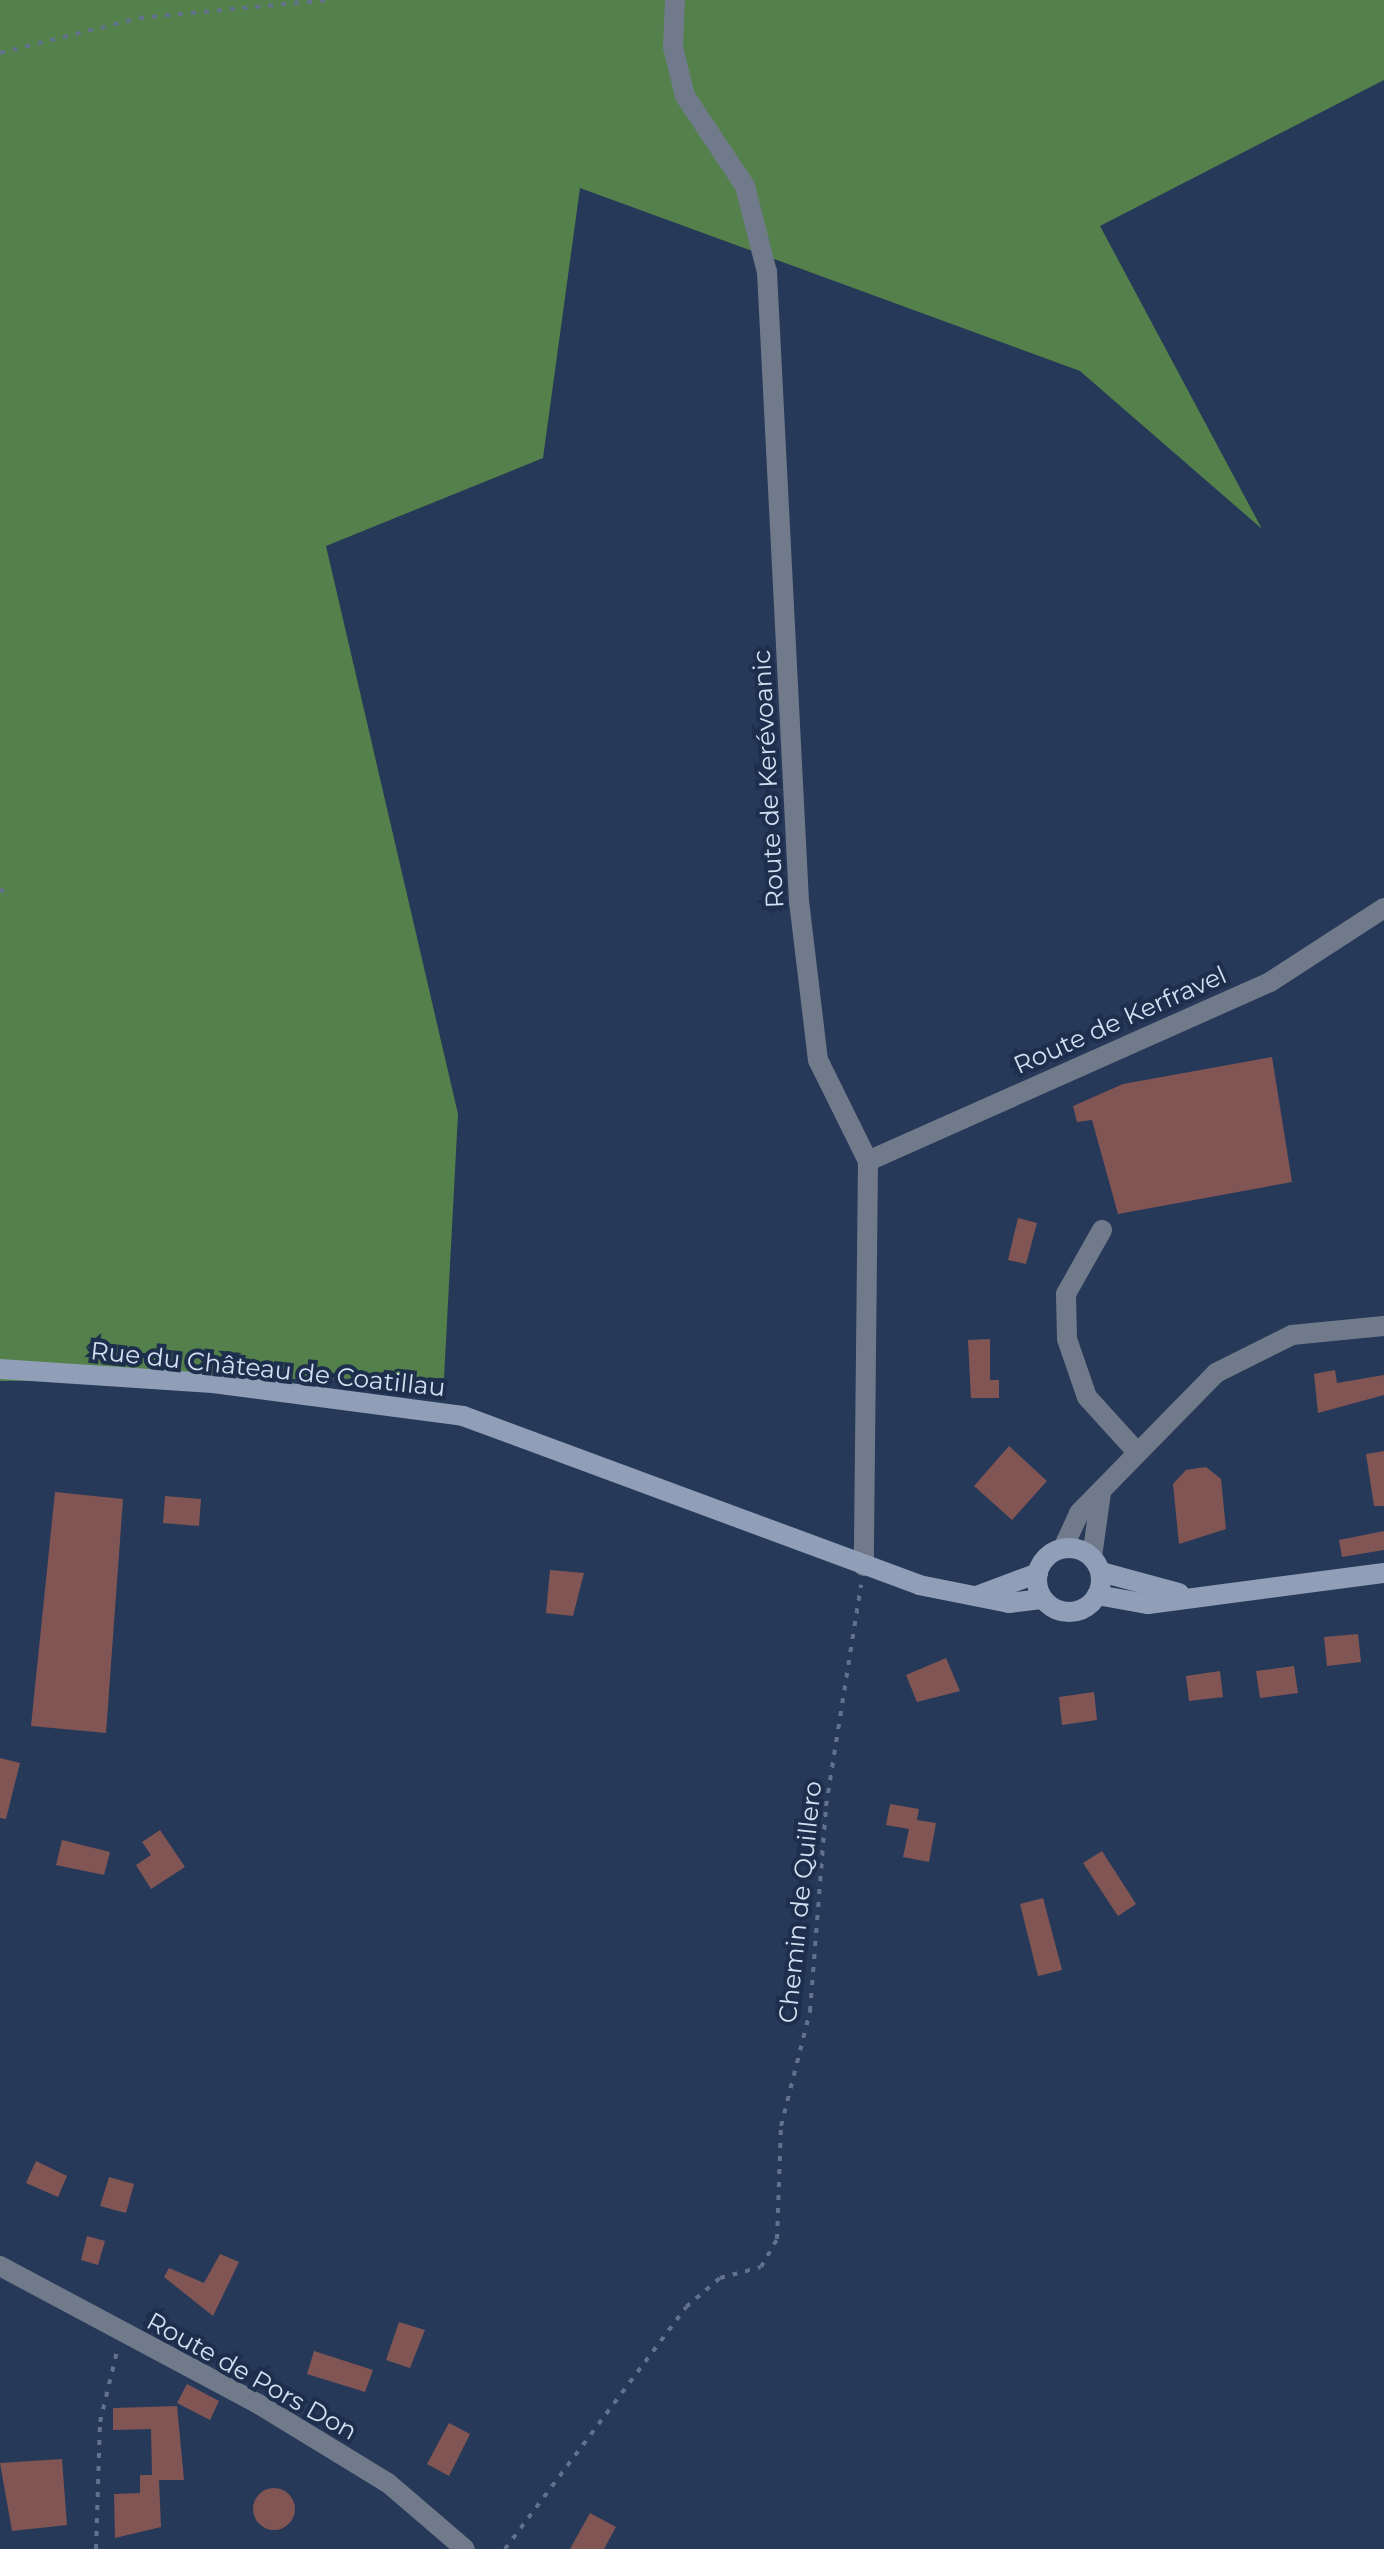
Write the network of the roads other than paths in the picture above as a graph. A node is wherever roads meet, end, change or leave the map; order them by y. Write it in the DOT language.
graph roads {
  1 [pos="675,0"];
  2 [pos="1384,908"];
  3 [pos="868,1162"];
  4 [pos="1102,1230"];
  5 [pos="1384,1326"];
  6 [pos="0,1369"];
  7 [pos="1136,1451"];
  8 [pos="1102,1490"];
  9 [pos="1064,1548"];
  10 [pos="1096,1564"];
  11 [pos="864,1566"];
  12 [pos="1038,1573"];
  13 [pos="1384,1574"];
  14 [pos="1191,1594"];
  15 [pos="974,1596"];
  16 [pos="1097,1596"];
  17 [pos="1044,1598"];
  18 [pos="0,2266"];
  19 [pos="465,2549"];
  1 -- 3 [label="street, Route de Kerévoanic"];
  2 -- 3 [label="street, Route de Kerfravel"];
  3 -- 11 [label="street, Route de Kerévoanic"];
  4 -- 7 [label="street"];
  5 -- 7 [label="street"];
  6 -- 11 [label="main road, Rue du Château de Coatillau"];
  7 -- 8 [label="street"];
  8 -- 9 [label="street"];
  8 -- 10 [label="street"];
  9 -- 10 [label="main road"];
  9 -- 12 [label="main road"];
  10 -- 14 [label="main road"];
  10 -- 16 [label="main road"];
  11 -- 15 [label="main road, Rue du Château de Coatillau"];
  12 -- 15 [label="main road"];
  12 -- 17 [label="main road"];
  13 -- 14 [label="main road"];
  14 -- 16 [label="main road"];
  15 -- 17 [label="main road, Rue du Château de Coatillau"];
  16 -- 17 [label="main road"];
  18 -- 19 [label="street, Route de Pors Don"];
}
